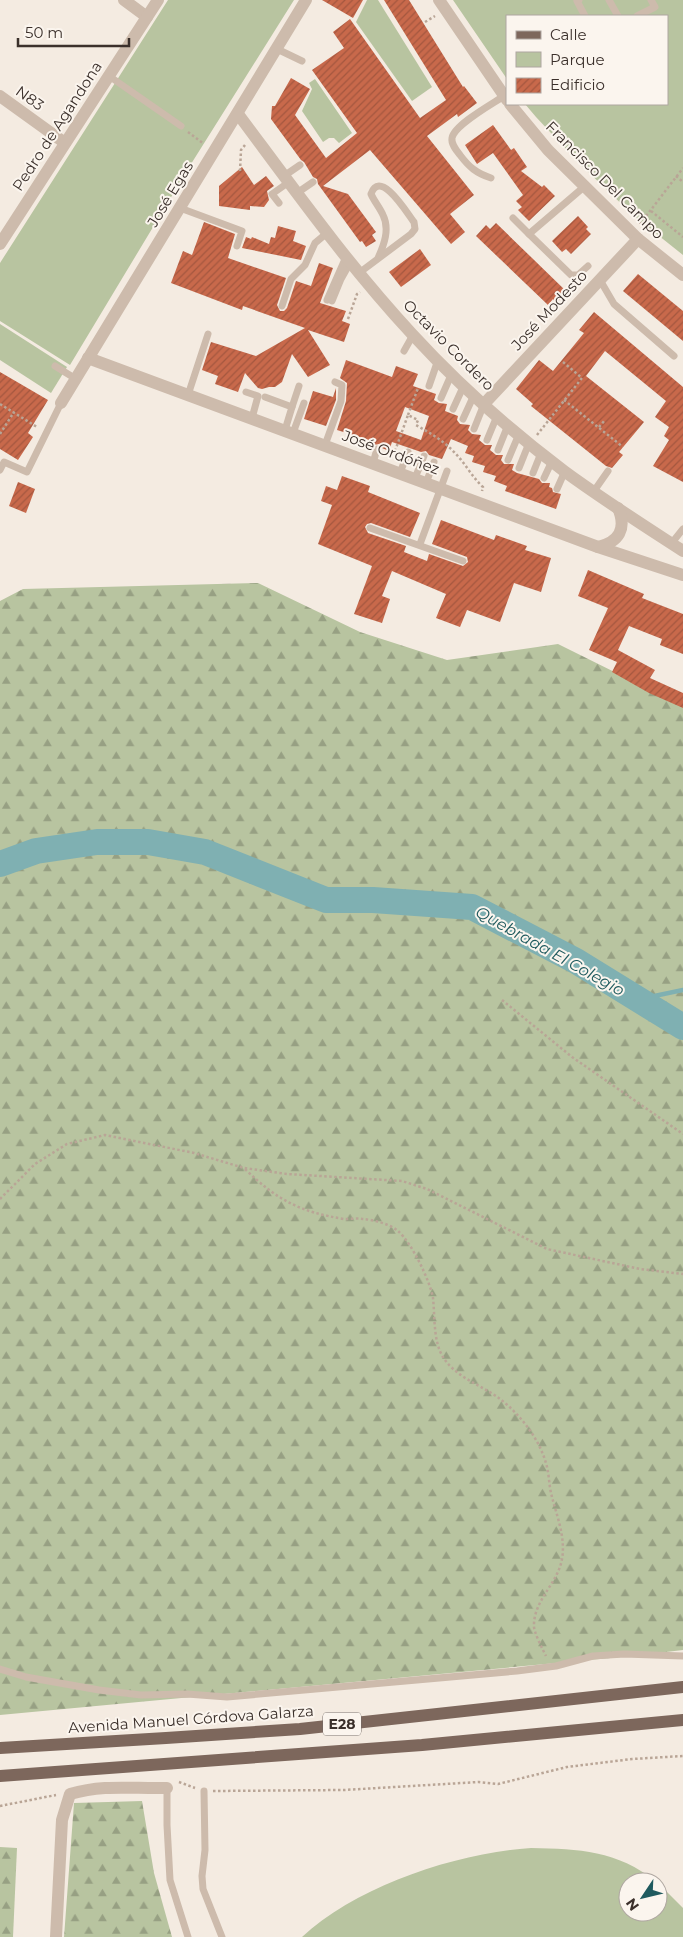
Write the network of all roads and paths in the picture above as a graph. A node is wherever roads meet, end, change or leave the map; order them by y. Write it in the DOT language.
graph roads {
  1 [pos="124,0"];
  2 [pos="158,0"];
  3 [pos="306,0"];
  4 [pos="439,0"];
  5 [pos="579,0"];
  6 [pos="609,0"];
  7 [pos="651,0"];
  8 [pos="584,15"];
  9 [pos="617,15"];
  10 [pos="639,15"];
  11 [pos="147,16"];
  12 [pos="277,49"];
  13 [pos="302,61"];
  14 [pos="109,76"];
  15 [pos="0,96"];
  16 [pos="506,99"];
  17 [pos="506,101"];
  18 [pos="511,105"];
  19 [pos="238,114"];
  20 [pos="181,126"];
  21 [pos="252,133"];
  22 [pos="64,143"];
  23 [pos="214,152"];
  24 [pos="300,165"];
  25 [pos="683,168"];
  26 [pos="240,171"];
  27 [pos="676,176"];
  28 [pos="491,178"];
  29 [pos="286,179"];
  30 [pos="313,182"];
  31 [pos="683,182"];
  32 [pos="585,186"];
  33 [pos="297,193"];
  34 [pos="279,204"];
  35 [pos="180,208"];
  36 [pos="650,211"];
  37 [pos="513,218"];
  38 [pos="327,233"];
  39 [pos="530,234"];
  40 [pos="635,236"];
  41 [pos="683,237"];
  42 [pos="0,244"];
  43 [pos="237,246"];
  44 [pos="378,258"];
  45 [pos="352,264"];
  46 [pos="588,266"];
  47 [pos="683,275"];
  48 [pos="600,280"];
  49 [pos="368,284"];
  50 [pos="330,300"];
  51 [pos="282,306"];
  52 [pos="348,320"];
  53 [pos="208,334"];
  54 [pos="413,335"];
  55 [pos="404,351"];
  56 [pos="674,356"];
  57 [pos="88,358"];
  58 [pos="438,359"];
  59 [pos="563,362"];
  60 [pos="56,366"];
  61 [pos="452,373"];
  62 [pos="76,379"];
  63 [pos="335,382"];
  64 [pos="464,384"];
  65 [pos="299,386"];
  66 [pos="419,386"];
  67 [pos="429,386"];
  68 [pos="246,392"];
  69 [pos="188,394"];
  70 [pos="474,395"];
  71 [pos="265,397"];
  72 [pos="441,398"];
  73 [pos="564,400"];
  74 [pos="61,403"];
  75 [pos="304,403"];
  76 [pos="0,404"];
  77 [pos="484,404"];
  78 [pos="292,407"];
  79 [pos="453,409"];
  80 [pos="14,412"];
  81 [pos="408,415"];
  82 [pos="497,416"];
  83 [pos="252,418"];
  84 [pos="463,419"];
  85 [pos="605,420"];
  86 [pos="508,425"];
  87 [pos="599,427"];
  88 [pos="474,429"];
  89 [pos="289,432"];
  90 [pos="540,432"];
  91 [pos="47,433"];
  92 [pos="0,434"];
  93 [pos="519,434"];
  94 [pos="487,440"];
  95 [pos="529,443"];
  96 [pos="325,445"];
  97 [pos="623,448"];
  98 [pos="377,449"];
  99 [pos="498,450"];
  100 [pos="395,451"];
  101 [pos="408,452"];
  102 [pos="541,452"];
  103 [pos="424,456"];
  104 [pos="508,460"];
  105 [pos="552,461"];
  106 [pos="372,462"];
  107 [pos="434,462"];
  108 [pos="519,468"];
  109 [pos="0,470"];
  110 [pos="448,471"];
  111 [pos="565,471"];
  112 [pos="608,472"];
  113 [pos="400,473"];
  114 [pos="532,473"];
  115 [pos="544,478"];
  116 [pos="420,481"];
  117 [pos="441,488"];
  118 [pos="558,489"];
  119 [pos="594,491"];
  120 [pos="478,502"];
  121 [pos="618,508"];
  122 [pos="370,528"];
  123 [pos="683,529"];
  124 [pos="420,544"];
  125 [pos="671,544"];
  126 [pos="598,548"];
  127 [pos="683,552"];
  128 [pos="463,561"];
  129 [pos="683,575"];
  130 [pos="502,1000"];
  131 [pos="683,1134"];
  132 [pos="244,1168"];
  133 [pos="0,1198"];
  134 [pos="683,1274"];
  135 [pos="683,1656"];
  136 [pos="552,1666"];
  137 [pos="0,1669"];
  138 [pos="683,1687"];
  139 [pos="683,1720"];
  140 [pos="0,1748"];
  141 [pos="683,1756"];
  142 [pos="0,1776"];
  143 [pos="167,1788"];
  144 [pos="204,1791"];
  145 [pos="70,1794"];
  146 [pos="0,1806"];
  147 [pos="56,1937"];
  148 [pos="188,1937"];
  149 [pos="222,1937"];
  1 -- 11 [label="street"];
  2 -- 11 [label="street, Pedro de Agandona"];
  3 -- 12 [label="street, José Egas"];
  4 -- 16 [label="street, Francisco Del Campo"];
  5 -- 8 [label="lane"];
  6 -- 9 [label="lane"];
  7 -- 10 [label="lane"];
  11 -- 14 [label="street, Pedro de Agandona"];
  12 -- 13 [label="lane"];
  12 -- 19 [label="street, José Egas"];
  14 -- 20 [label="lane"];
  14 -- 22 [label="street, Pedro de Agandona"];
  15 -- 22 [label="street, N83"];
  17 -- 28 [label="lane"];
  18 -- 32 [label="street, Francisco Del Campo"];
  19 -- 21 [label="street, Octavio Cordero"];
  19 -- 23 [label="street, José Egas"];
  20 -- 23 [label="path"];
  21 -- 26 [label="path"];
  21 -- 29 [label="street, Octavio Cordero"];
  22 -- 42 [label="street, Pedro de Agandona"];
  23 -- 35 [label="street, José Egas"];
  24 -- 29 [label="lane"];
  25 -- 27 [label="path"];
  27 -- 31 [label="path"];
  27 -- 36 [label="path"];
  29 -- 33 [label="street, Octavio Cordero"];
  29 -- 34 [label="lane"];
  30 -- 33 [label="lane"];
  32 -- 39 [label="lane"];
  32 -- 40 [label="street, Francisco Del Campo"];
  33 -- 38 [label="street, Octavio Cordero"];
  35 -- 43 [label="lane"];
  35 -- 57 [label="street, José Egas"];
  36 -- 40 [label="path"];
  36 -- 41 [label="path"];
  37 -- 39 [label="lane"];
  38 -- 45 [label="street, Octavio Cordero"];
  38 -- 51 [label="lane"];
  39 -- 46 [label="lane"];
  40 -- 47 [label="street, Francisco Del Campo"];
  40 -- 48 [label="street, José Modesto"];
  44 -- 44 [label="lane"];
  44 -- 45 [label="lane"];
  45 -- 49 [label="street, Octavio Cordero"];
  45 -- 50 [label="lane"];
  48 -- 56 [label="lane"];
  48 -- 77 [label="street, José Modesto"];
  49 -- 52 [label="path"];
  49 -- 54 [label="street, Octavio Cordero"];
  53 -- 69 [label="lane"];
  54 -- 55 [label="lane"];
  54 -- 58 [label="street, Octavio Cordero"];
  57 -- 62 [label="street, José Egas"];
  57 -- 69 [label="street, José Ordóñez"];
  58 -- 61 [label="street, Octavio Cordero"];
  58 -- 67 [label="lane"];
  59 -- 73 [label="path"];
  60 -- 62 [label="lane"];
  61 -- 64 [label="street, Octavio Cordero"];
  61 -- 72 [label="lane"];
  62 -- 74 [label="street, José Egas"];
  63 -- 96 [label="lane"];
  64 -- 70 [label="street, Octavio Cordero"];
  64 -- 79 [label="lane"];
  65 -- 78 [label="lane"];
  66 -- 81 [label="path"];
  68 -- 83 [label="lane"];
  69 -- 83 [label="street, José Ordóñez"];
  70 -- 77 [label="street, Octavio Cordero"];
  70 -- 84 [label="lane"];
  71 -- 78 [label="lane"];
  73 -- 87 [label="path"];
  73 -- 90 [label="path"];
  74 -- 91 [label="lane"];
  75 -- 89 [label="lane"];
  76 -- 80 [label="path"];
  77 -- 82 [label="street, Octavio Cordero"];
  77 -- 88 [label="lane"];
  78 -- 89 [label="lane"];
  80 -- 91 [label="path"];
  80 -- 92 [label="path"];
  81 -- 100 [label="path"];
  81 -- 120 [label="path"];
  82 -- 86 [label="street, Octavio Cordero"];
  82 -- 94 [label="lane"];
  83 -- 89 [label="street, José Ordóñez"];
  85 -- 87 [label="path"];
  86 -- 93 [label="street, Octavio Cordero"];
  86 -- 99 [label="lane"];
  87 -- 97 [label="path"];
  89 -- 96 [label="street, José Ordóñez"];
  91 -- 109 [label="lane"];
  93 -- 95 [label="street, Octavio Cordero"];
  93 -- 104 [label="lane"];
  95 -- 102 [label="street, Octavio Cordero"];
  95 -- 108 [label="lane"];
  96 -- 106 [label="street, José Ordóñez"];
  98 -- 106 [label="lane"];
  101 -- 113 [label="lane"];
  102 -- 105 [label="street, Octavio Cordero"];
  102 -- 114 [label="lane"];
  103 -- 116 [label="lane"];
  105 -- 111 [label="street, Octavio Cordero"];
  105 -- 115 [label="lane"];
  106 -- 113 [label="street, José Ordóñez"];
  107 -- 116 [label="lane"];
  110 -- 117 [label="lane"];
  111 -- 118 [label="lane"];
  111 -- 119 [label="street, Octavio Cordero"];
  112 -- 119 [label="lane"];
  113 -- 116 [label="street, José Ordóñez"];
  116 -- 117 [label="street, José Ordóñez"];
  117 -- 120 [label="street, José Ordóñez"];
  117 -- 124 [label="lane"];
  119 -- 121 [label="street, Octavio Cordero"];
  120 -- 126 [label="street, José Ordóñez"];
  121 -- 125 [label="street, Octavio Cordero"];
  121 -- 126 [label="street"];
  122 -- 124 [label="lane"];
  123 -- 125 [label="lane"];
  124 -- 128 [label="lane"];
  125 -- 127 [label="street, Octavio Cordero"];
  126 -- 129 [label="street, José Ordóñez"];
  130 -- 131 [label="path"];
  132 -- 133 [label="path"];
  132 -- 134 [label="path"];
  132 -- 136 [label="path"];
  135 -- 136 [label="lane"];
  136 -- 137 [label="lane"];
  138 -- 140 [label="main road, Avenida Manuel Córdova Galarza / E28"];
  139 -- 142 [label="main road, E28"];
  141 -- 144 [label="path"];
  143 -- 144 [label="path"];
  143 -- 145 [label="street"];
  143 -- 148 [label="lane"];
  144 -- 149 [label="lane"];
  145 -- 146 [label="path"];
  145 -- 147 [label="street"];
}
